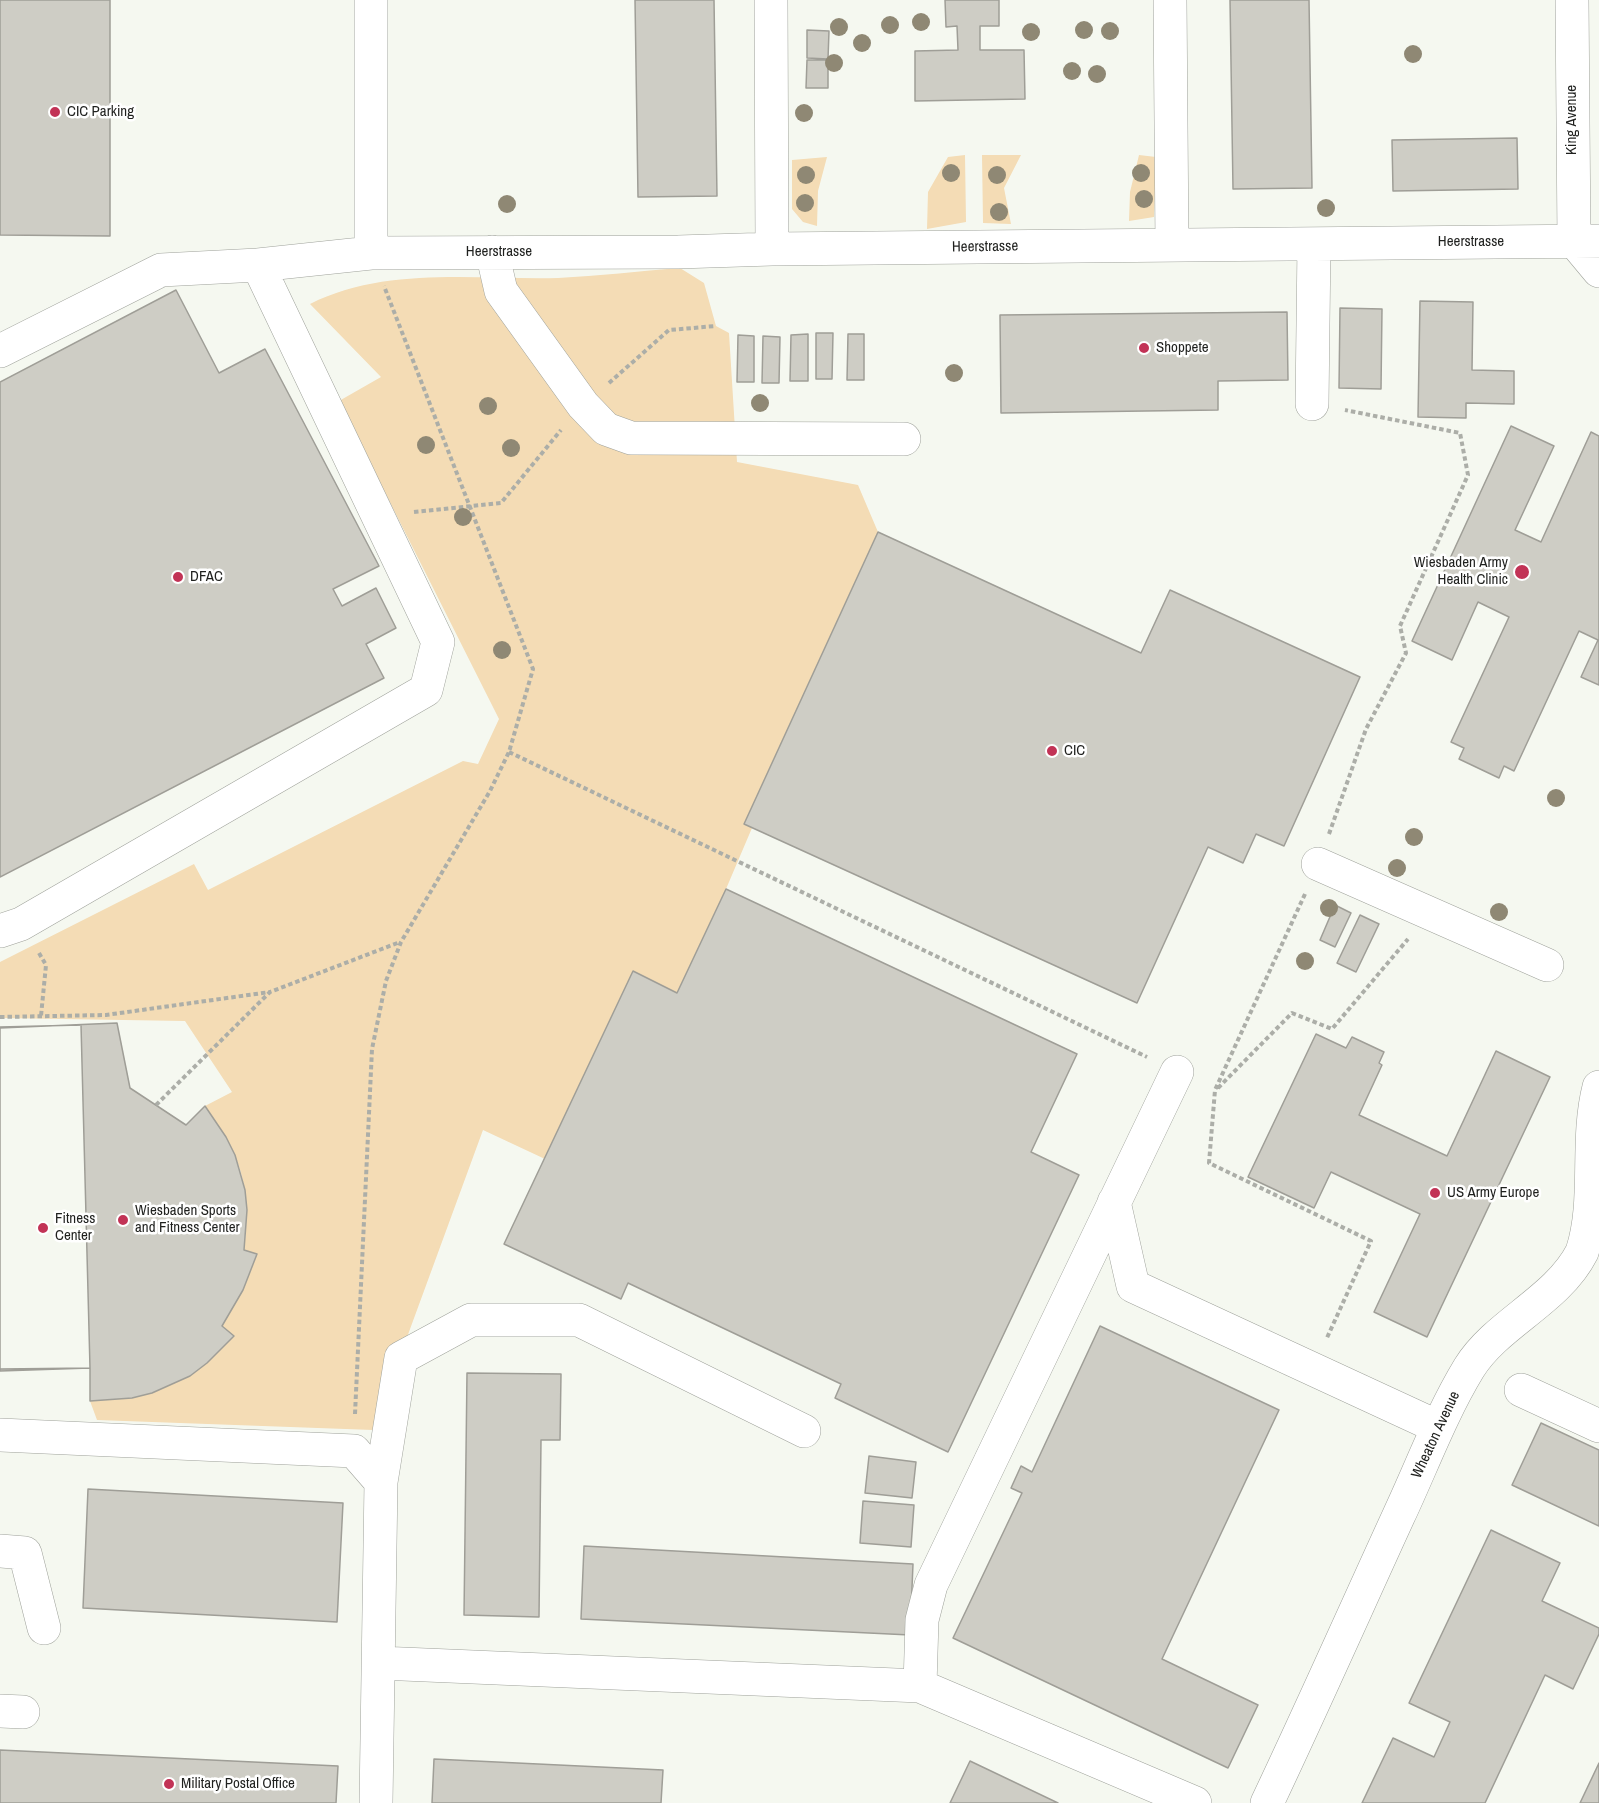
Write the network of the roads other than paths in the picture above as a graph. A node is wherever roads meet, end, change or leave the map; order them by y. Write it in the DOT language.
graph roads {
  1 [pos="371,0"];
  2 [pos="771,0"];
  3 [pos="1170,0"];
  4 [pos="1572,0"];
  5 [pos="1586,241"];
  6 [pos="1314,244"];
  7 [pos="1172,245"];
  8 [pos="772,249"];
  9 [pos="492,252"];
  10 [pos="371,253"];
  11 [pos="258,265"];
  12 [pos="1599,271"];
  13 [pos="0,351"];
  14 [pos="1312,404"];
  15 [pos="904,440"];
  16 [pos="1318,864"];
  17 [pos="10,928"];
  18 [pos="1547,965"];
  19 [pos="1177,1072"];
  20 [pos="1599,1089"];
  21 [pos="1114,1202"];
  22 [pos="1591,1256"];
  23 [pos="1521,1390"];
  24 [pos="1599,1426"];
  25 [pos="1438,1427"];
  26 [pos="804,1431"];
  27 [pos="0,1434"];
  28 [pos="381,1482"];
  29 [pos="0,1551"];
  30 [pos="44,1628"];
  31 [pos="379,1663"];
  32 [pos="920,1686"];
  33 [pos="375,1803"];
  34 [pos="1195,1803"];
  35 [pos="1267,1803"];
  1 -- 10 [label="street"];
  2 -- 8 [label="street"];
  3 -- 7 [label="street"];
  4 -- 5 [label="street, King Avenue"];
  5 -- 6 [label="street, Heerstrasse"];
  5 -- 12 [label="street"];
  6 -- 7 [label="street, Heerstrasse"];
  6 -- 14 [label="street"];
  7 -- 8 [label="street, Heerstrasse"];
  8 -- 9 [label="street, Heerstrasse"];
  9 -- 10 [label="street, Heerstrasse"];
  9 -- 15 [label="street"];
  10 -- 11 [label="street, Heerstrasse"];
  11 -- 13 [label="street, Heerstrasse"];
  11 -- 17 [label="street"];
  16 -- 18 [label="street"];
  19 -- 21 [label="street"];
  20 -- 22 [label="street, Wheaton Avenue"];
  21 -- 25 [label="street"];
  21 -- 32 [label="street"];
  22 -- 25 [label="street, Wheaton Avenue"];
  23 -- 24 [label="street"];
  25 -- 35 [label="street, Wheaton Avenue"];
  26 -- 28 [label="street"];
  27 -- 28 [label="street"];
  28 -- 31 [label="street"];
  29 -- 30 [label="street"];
  31 -- 32 [label="street"];
  31 -- 33 [label="street"];
  32 -- 34 [label="street"];
}
